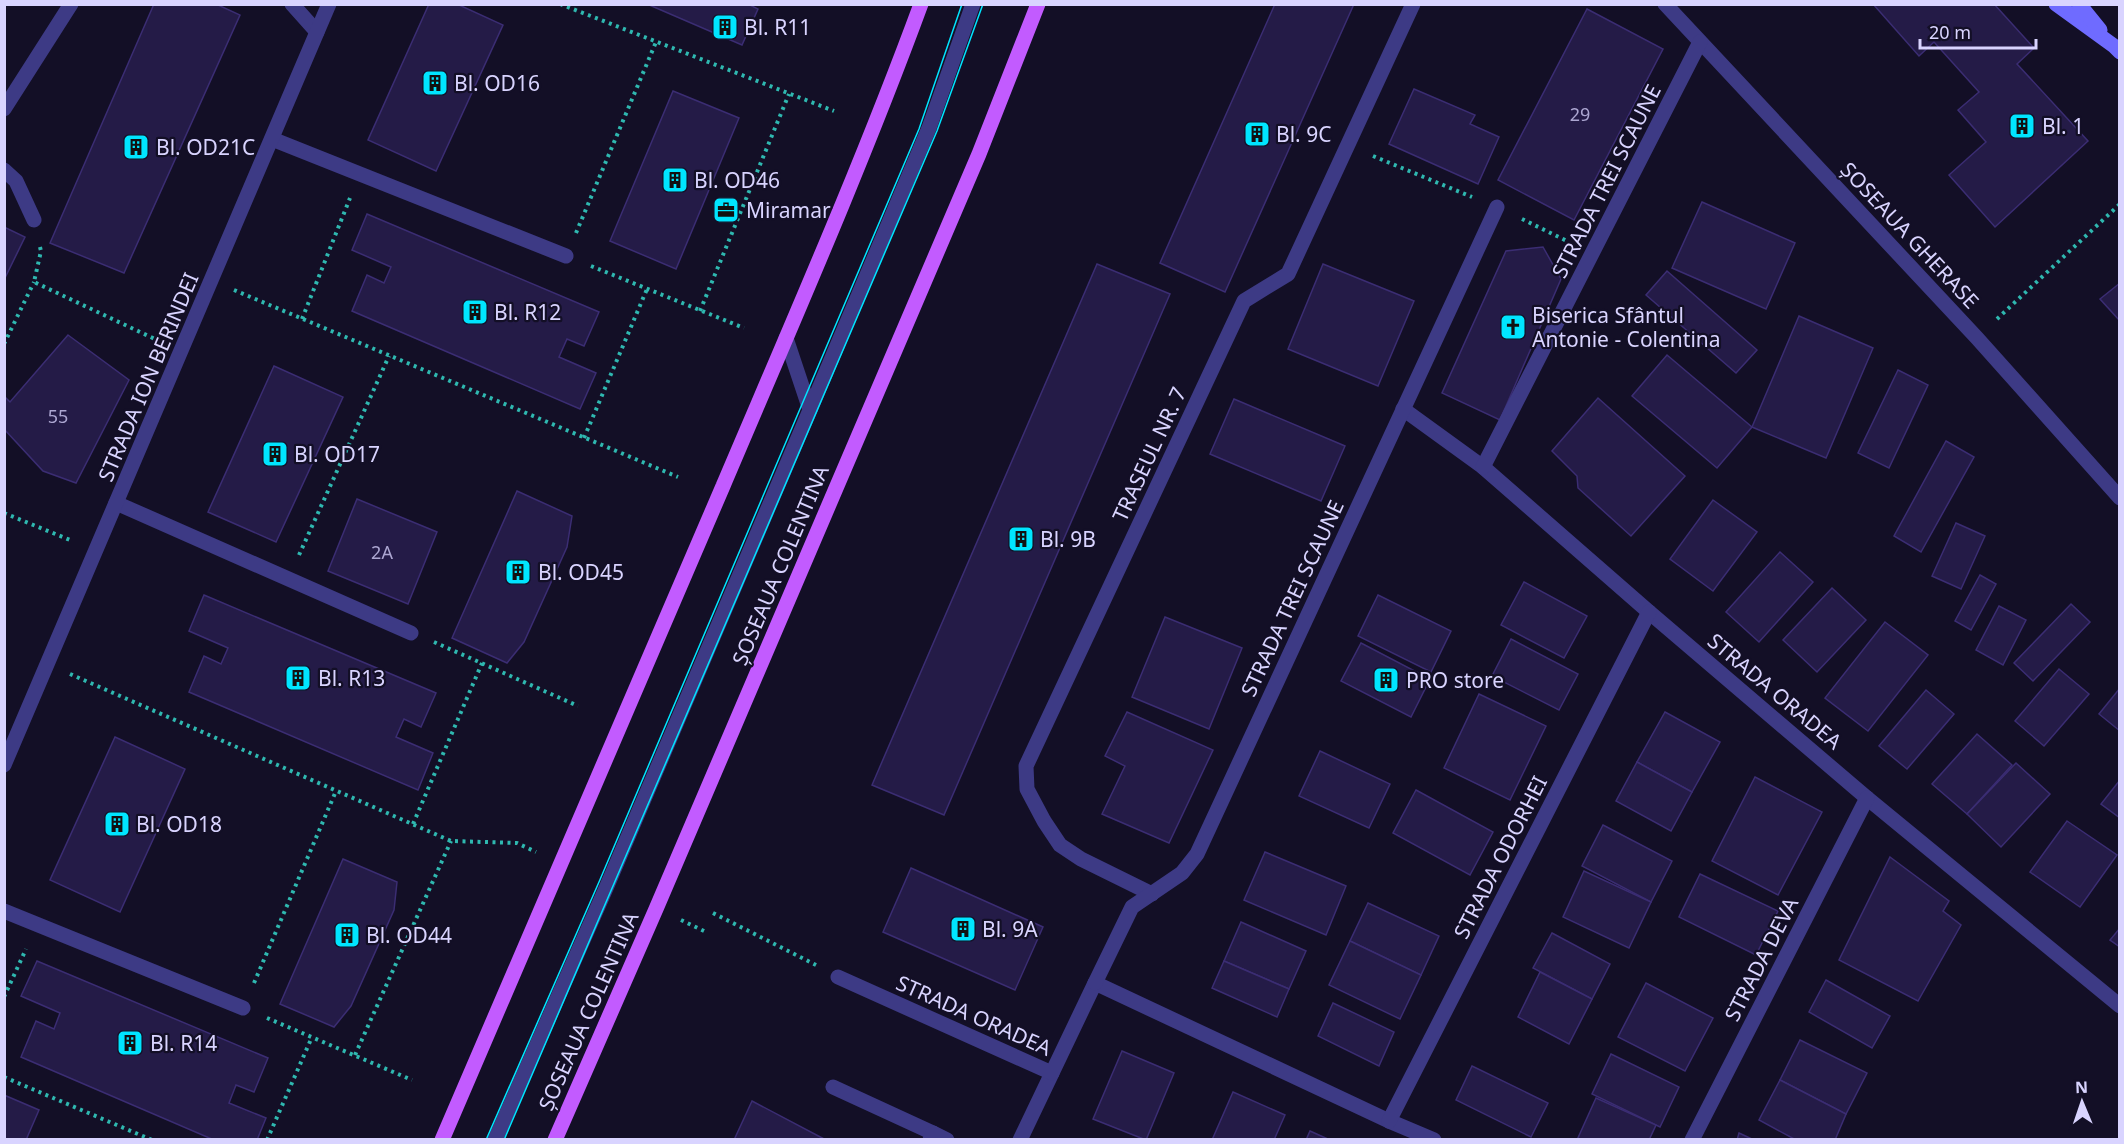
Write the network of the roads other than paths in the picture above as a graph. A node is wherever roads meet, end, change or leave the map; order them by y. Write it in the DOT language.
graph roads {
  1 [pos="70,4"];
  2 [pos="292,4"];
  3 [pos="329,4"];
  4 [pos="921,4"];
  5 [pos="973,4"];
  6 [pos="1038,4"];
  7 [pos="1413,4"];
  8 [pos="1665,4"];
  9 [pos="2056,4"];
  10 [pos="2079,4"];
  11 [pos="317,32"];
  12 [pos="1700,42"];
  13 [pos="2116,49"];
  14 [pos="4,109"];
  15 [pos="272,139"];
  16 [pos="4,170"];
  17 [pos="1497,207"];
  18 [pos="34,220"];
  19 [pos="566,256"];
  20 [pos="786,338"];
  21 [pos="1403,409"];
  22 [pos="810,410"];
  23 [pos="1483,467"];
  24 [pos="2120,498"];
  25 [pos="116,503"];
  26 [pos="1649,612"];
  27 [pos="411,633"];
  28 [pos="4,765"];
  29 [pos="1867,798"];
  30 [pos="1152,894"];
  31 [pos="4,910"];
  32 [pos="838,976"];
  33 [pos="1095,983"];
  34 [pos="2120,1006"];
  35 [pos="243,1008"];
  36 [pos="1052,1073"];
  37 [pos="833,1086"];
  38 [pos="1389,1121"];
  39 [pos="937,1138"];
  40 [pos="442,1140"];
  41 [pos="495,1140"];
  42 [pos="555,1140"];
  43 [pos="1020,1140"];
  44 [pos="1434,1140"];
  45 [pos="1692,1140"];
  1 -- 14 [label="street"];
  2 -- 11 [label="street"];
  3 -- 11 [label="street, STRADA ION BERINDEI"];
  4 -- 20 [label="main road"];
  5 -- 22 [label="street"];
  6 -- 42 [label="main road, ȘOSEAUA COLENTINA"];
  7 -- 30 [label="street, TRASEUL NR. 7"];
  8 -- 12 [label="street, ȘOSEAUA GHERASE"];
  9 -- 13 [label="main road"];
  10 -- 13 [label="main road"];
  11 -- 15 [label="street, STRADA ION BERINDEI"];
  12 -- 23 [label="street, STRADA TREI SCAUNE"];
  12 -- 24 [label="street, ȘOSEAUA GHERASE"];
  15 -- 19 [label="street"];
  15 -- 25 [label="street, STRADA ION BERINDEI"];
  16 -- 18 [label="street"];
  17 -- 21 [label="street, STRADA TREI SCAUNE"];
  20 -- 22 [label="street"];
  20 -- 40 [label="main road"];
  21 -- 23 [label="street, STRADA ORADEA"];
  21 -- 30 [label="street, STRADA TREI SCAUNE"];
  22 -- 41 [label="street"];
  23 -- 26 [label="street, STRADA ORADEA"];
  25 -- 27 [label="street"];
  25 -- 28 [label="street, STRADA ION BERINDEI"];
  26 -- 29 [label="street, STRADA ORADEA"];
  26 -- 38 [label="street, STRADA ODORHEI"];
  29 -- 34 [label="street, STRADA ORADEA"];
  29 -- 45 [label="street, STRADA DEVA"];
  30 -- 33 [label="street, STRADA TREI SCAUNE"];
  31 -- 35 [label="street"];
  32 -- 36 [label="street, STRADA ORADEA"];
  33 -- 36 [label="street, STRADA ORADEA"];
  33 -- 38 [label="street"];
  36 -- 43 [label="street"];
  37 -- 39 [label="street"];
  38 -- 44 [label="street"];
}
